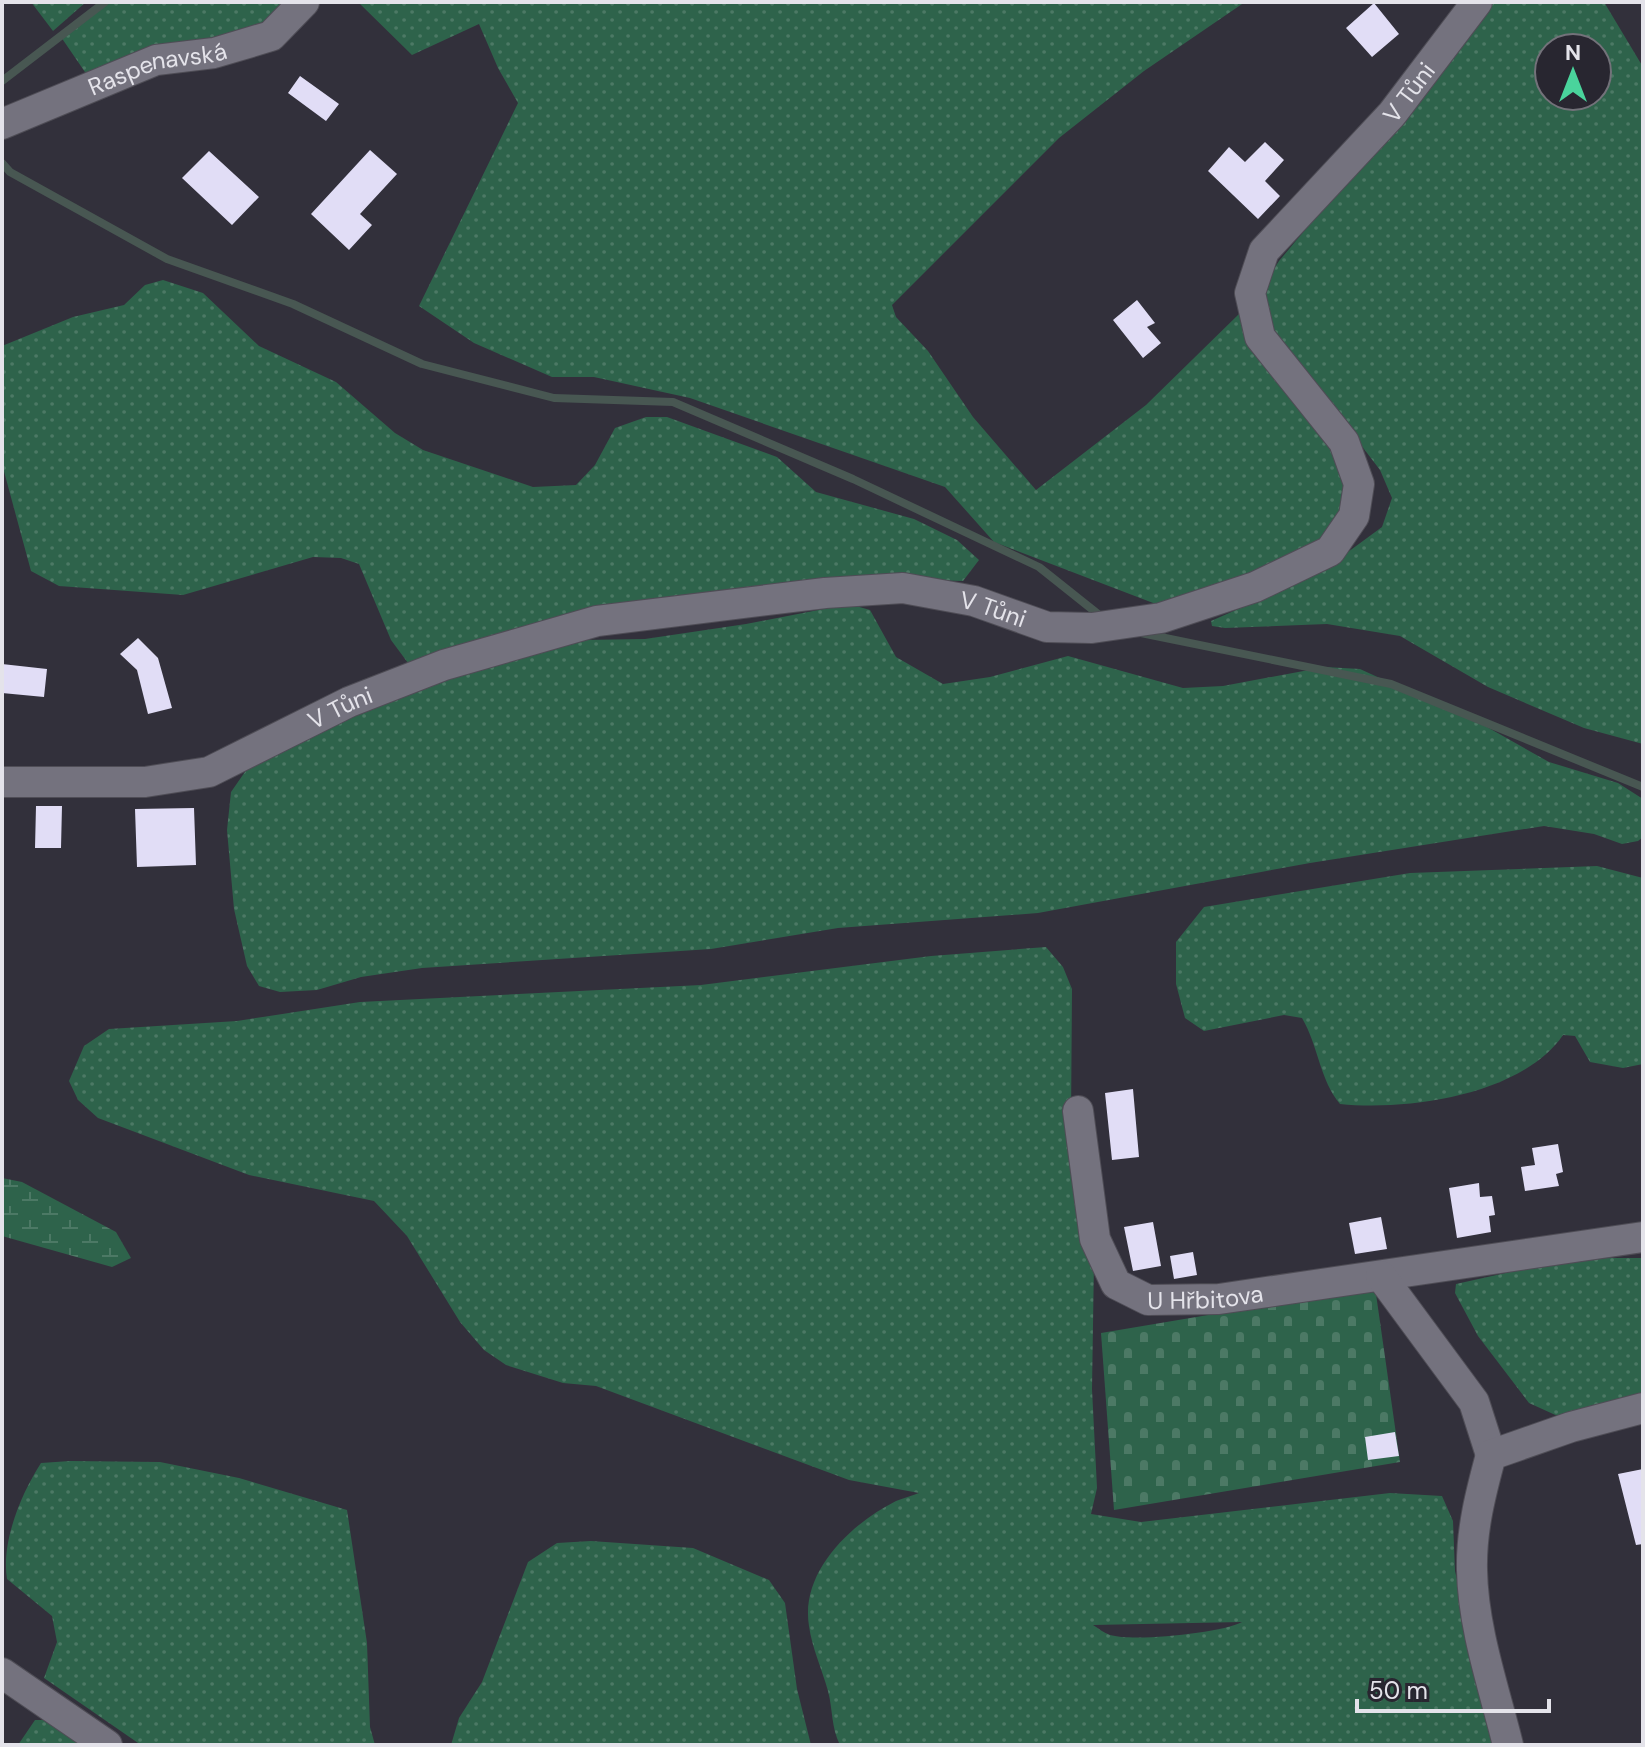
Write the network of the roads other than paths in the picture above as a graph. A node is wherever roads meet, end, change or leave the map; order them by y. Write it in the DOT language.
graph roads {
  1 [pos="304,2"];
  2 [pos="1477,2"];
  3 [pos="2,124"];
  4 [pos="2,782"];
  5 [pos="1078,1111"];
  6 [pos="1643,1237"];
  7 [pos="1381,1276"];
  8 [pos="1643,1408"];
  9 [pos="1491,1455"];
  10 [pos="2,1673"];
  11 [pos="107,1745"];
  12 [pos="1508,1745"];
  1 -- 3 [label="street, Raspenavská"];
  2 -- 4 [label="street, V Tůni"];
  5 -- 7 [label="street, U Hřbitova"];
  6 -- 7 [label="street, U Hřbitova"];
  7 -- 9 [label="street"];
  8 -- 9 [label="street"];
  9 -- 12 [label="street"];
  10 -- 11 [label="street"];
}
